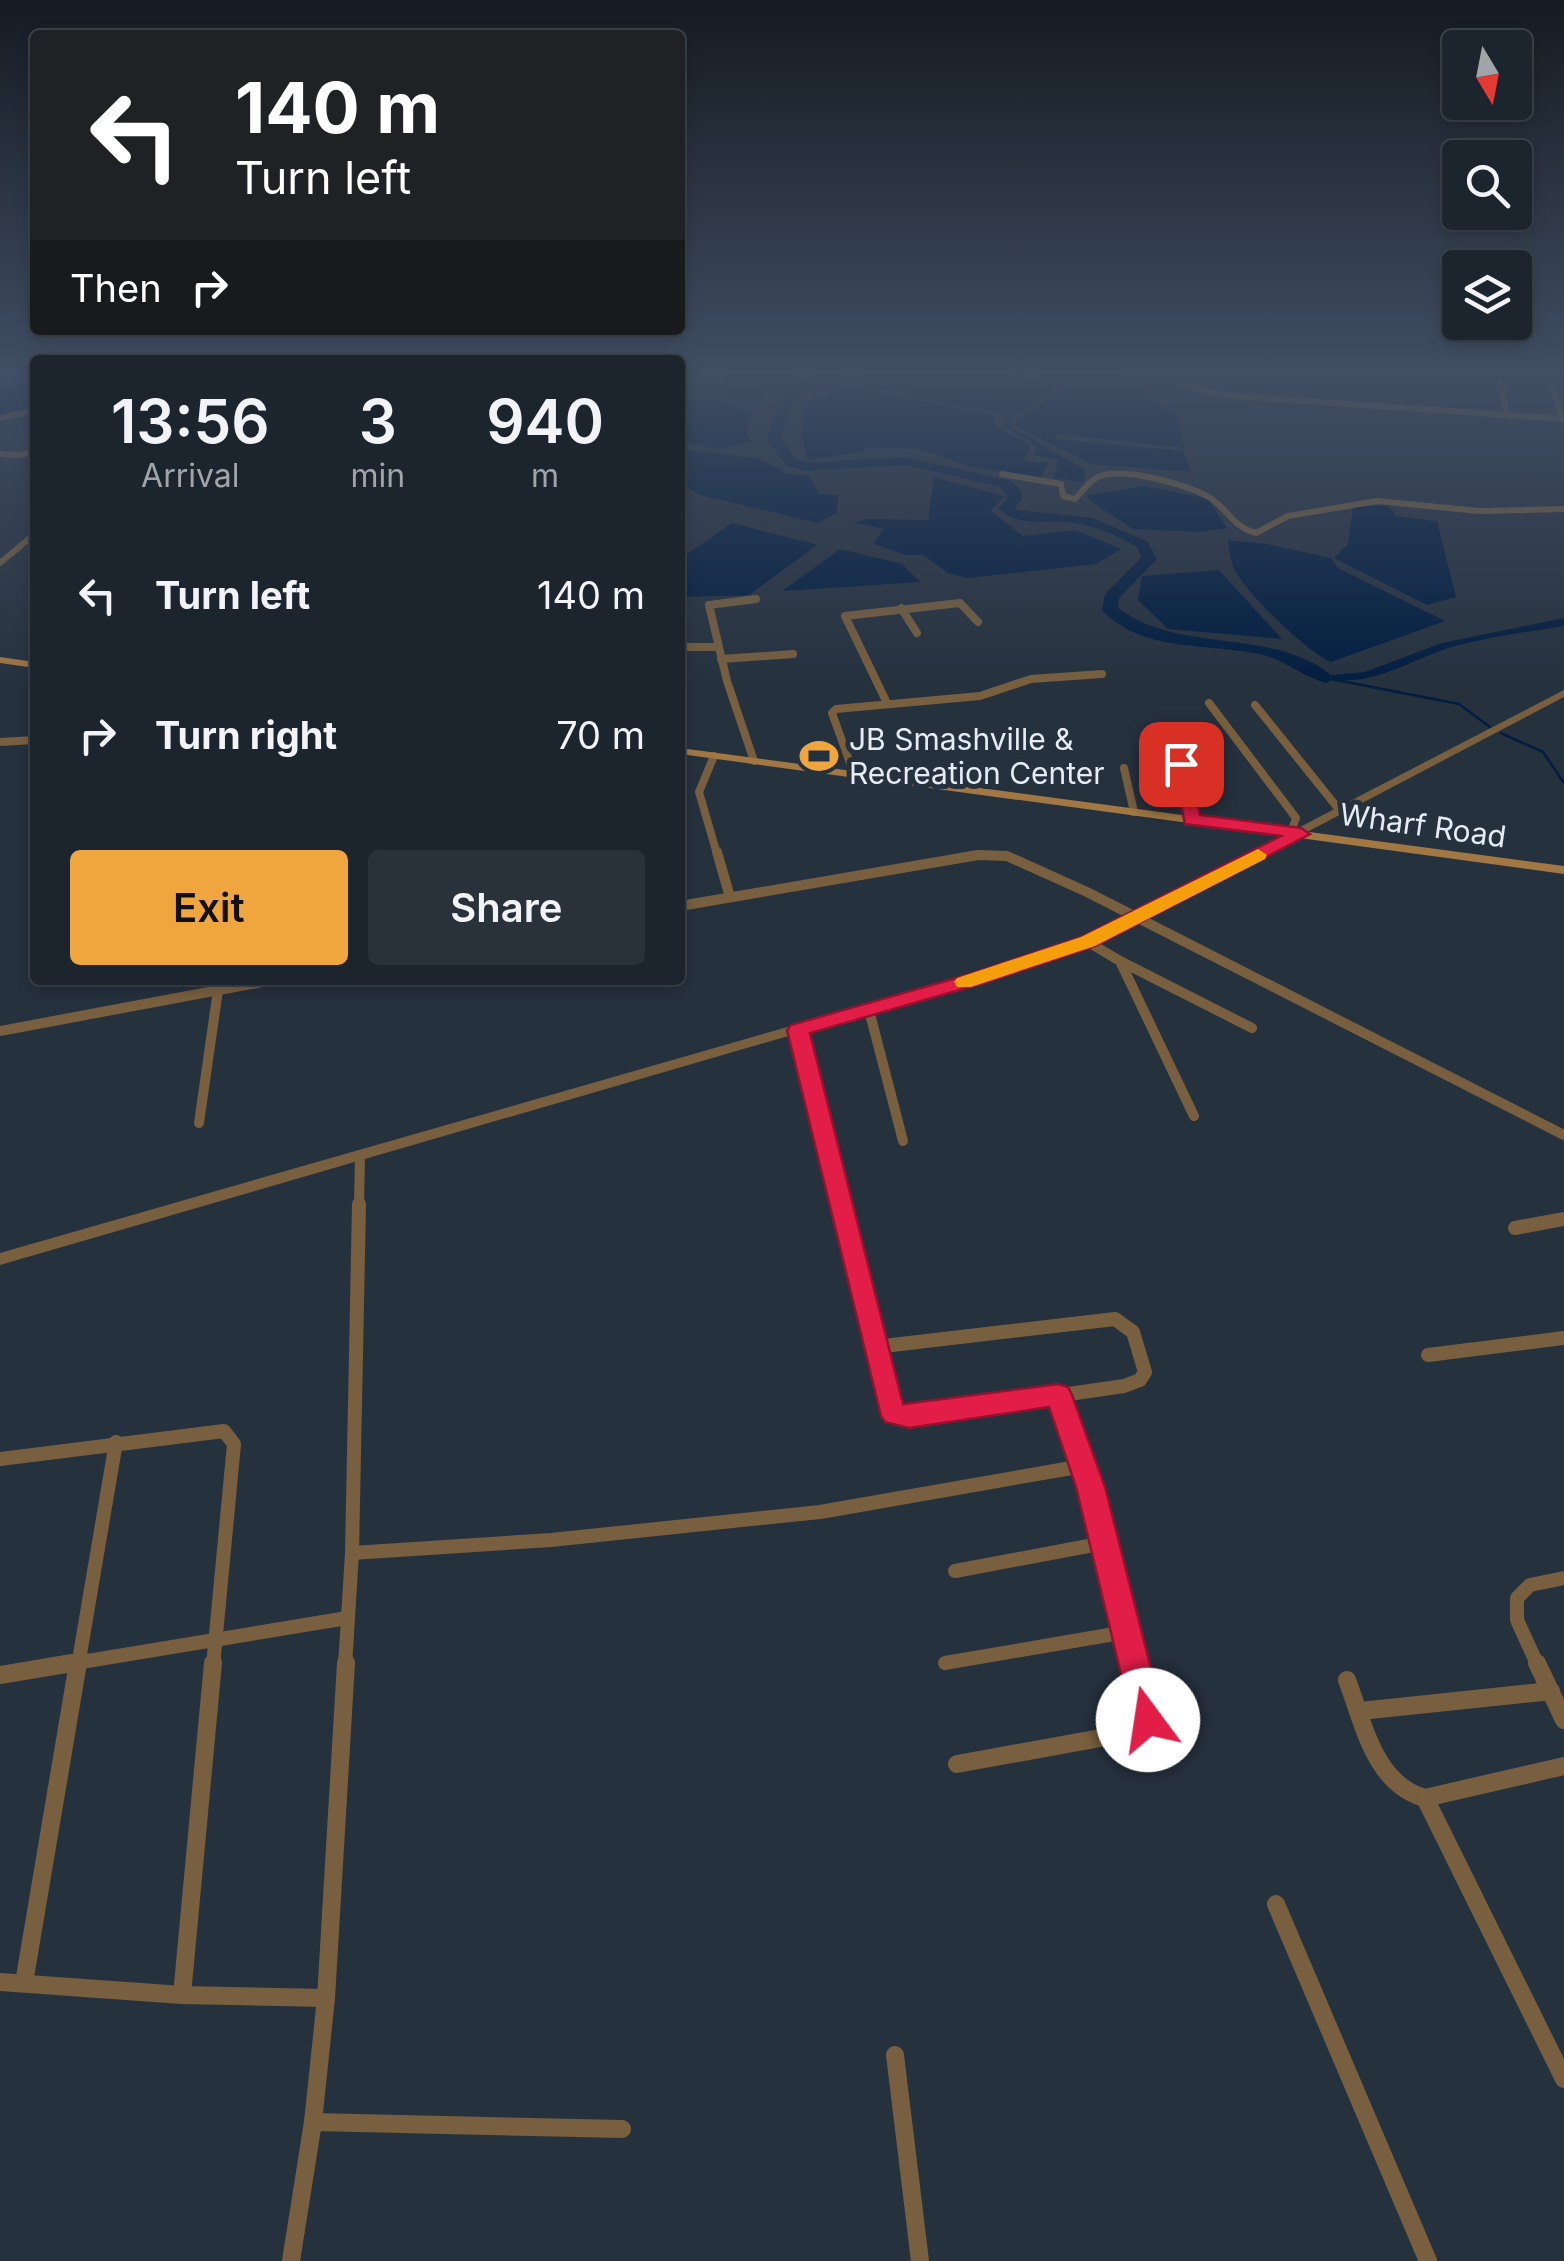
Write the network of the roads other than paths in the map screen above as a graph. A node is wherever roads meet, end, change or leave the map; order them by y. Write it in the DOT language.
graph roads {
  1 [pos="1037,479"];
  2 [pos="1095,479"];
  3 [pos="1132,479"];
  4 [pos="1564,509"];
  5 [pos="30,538"];
  6 [pos="0,563"];
  7 [pos="756,599"];
  8 [pos="901,608"];
  9 [pos="978,622"];
  10 [pos="917,633"];
  11 [pos="685,647"];
  12 [pos="718,647"];
  13 [pos="792,654"];
  14 [pos="0,660"];
  15 [pos="721,660"];
  16 [pos="30,663"];
  17 [pos="1102,674"];
  18 [pos="1564,693"];
  19 [pos="888,703"];
  20 [pos="1209,703"];
  21 [pos="1256,704"];
  22 [pos="1176,735"];
  23 [pos="30,740"];
  24 [pos="0,742"];
  25 [pos="685,752"];
  26 [pos="714,756"];
  27 [pos="754,761"];
  28 [pos="1124,768"];
  29 [pos="854,774"];
  30 [pos="1134,812"];
  31 [pos="1341,812"];
  32 [pos="1192,820"];
  33 [pos="1296,833"];
  34 [pos="1564,870"];
  35 [pos="730,897"];
  36 [pos="685,905"];
  37 [pos="1135,917"];
  38 [pos="1088,942"];
  39 [pos="1120,961"];
  40 [pos="238,985"];
  41 [pos="218,990"];
  42 [pos="869,1010"];
  43 [pos="1252,1028"];
  44 [pos="798,1030"];
  45 [pos="0,1031"];
  46 [pos="1194,1116"];
  47 [pos="199,1123"];
  48 [pos="1564,1136"];
  49 [pos="904,1141"];
  50 [pos="360,1155"];
  51 [pos="1564,1219"];
  52 [pos="1515,1228"];
  53 [pos="0,1259"];
  54 [pos="1564,1338"];
  55 [pos="874,1347"];
  56 [pos="1428,1355"];
  57 [pos="1058,1395"];
  58 [pos="116,1442"];
  59 [pos="0,1459"];
  60 [pos="1083,1466"];
  61 [pos="1104,1543"];
  62 [pos="352,1554"];
  63 [pos="955,1570"];
  64 [pos="1564,1578"];
  65 [pos="347,1618"];
  66 [pos="1126,1632"];
  67 [pos="214,1642"];
  68 [pos="80,1662"];
  69 [pos="946,1663"];
  70 [pos="0,1675"];
  71 [pos="1347,1680"];
  72 [pos="1551,1691"];
  73 [pos="1360,1711"];
  74 [pos="1564,1720"];
  75 [pos="957,1764"];
  76 [pos="1564,1766"];
  77 [pos="1426,1798"];
  78 [pos="1276,1904"];
  79 [pos="0,1982"];
  80 [pos="24,1983"];
  81 [pos="182,1995"];
  82 [pos="326,1998"];
  83 [pos="895,2055"];
  84 [pos="1564,2079"];
  85 [pos="314,2122"];
  86 [pos="622,2128"];
  87 [pos="290,2261"];
  88 [pos="920,2261"];
  89 [pos="1428,2261"];
  1 -- 2 [label="street"];
  3 -- 4 [label="street"];
  5 -- 6 [label="street"];
  7 -- 12 [label="street"];
  8 -- 9 [label="street"];
  8 -- 10 [label="street"];
  8 -- 19 [label="street"];
  11 -- 12 [label="street"];
  12 -- 15 [label="street"];
  13 -- 15 [label="street"];
  14 -- 16 [label="main road"];
  15 -- 27 [label="street"];
  17 -- 19 [label="street"];
  18 -- 31 [label="street"];
  19 -- 29 [label="street"];
  20 -- 33 [label="street"];
  21 -- 31 [label="street"];
  22 -- 32 [label="street"];
  23 -- 24 [label="street"];
  25 -- 26 [label="main road, Wharf Road"];
  26 -- 27 [label="main road, Wharf Road"];
  26 -- 35 [label="street"];
  27 -- 29 [label="main road, Wharf Road"];
  28 -- 30 [label="street"];
  29 -- 30 [label="main road, Wharf Road"];
  30 -- 32 [label="main road, Wharf Road"];
  31 -- 33 [label="street"];
  32 -- 33 [label="main road, Wharf Road"];
  33 -- 34 [label="main road, Wharf Road"];
  33 -- 37 [label="street"];
  35 -- 36 [label="street"];
  35 -- 37 [label="street"];
  37 -- 38 [label="street"];
  37 -- 48 [label="street"];
  38 -- 39 [label="street"];
  38 -- 42 [label="street"];
  39 -- 43 [label="street"];
  39 -- 46 [label="street"];
  40 -- 41 [label="street"];
  41 -- 45 [label="street"];
  41 -- 47 [label="street"];
  42 -- 44 [label="street"];
  42 -- 49 [label="street"];
  44 -- 50 [label="street"];
  44 -- 55 [label="street"];
  50 -- 53 [label="street"];
  50 -- 62 [label="street"];
  51 -- 52 [label="street"];
  54 -- 56 [label="street"];
  55 -- 57 [label="street"];
  55 -- 57 [label="street"];
  57 -- 60 [label="street"];
  58 -- 59 [label="street"];
  58 -- 67 [label="street"];
  58 -- 68 [label="street"];
  60 -- 61 [label="street"];
  60 -- 62 [label="street"];
  61 -- 63 [label="street"];
  61 -- 66 [label="street"];
  62 -- 65 [label="street"];
  64 -- 72 [label="street"];
  65 -- 67 [label="street"];
  65 -- 82 [label="street"];
  66 -- 69 [label="street"];
  66 -- 75 [label="street"];
  67 -- 68 [label="street"];
  67 -- 81 [label="street"];
  68 -- 70 [label="street"];
  68 -- 80 [label="street"];
  71 -- 73 [label="street"];
  72 -- 73 [label="street"];
  72 -- 74 [label="street"];
  73 -- 77 [label="street"];
  76 -- 77 [label="street"];
  77 -- 84 [label="street"];
  78 -- 89 [label="street"];
  79 -- 80 [label="street"];
  80 -- 81 [label="street"];
  81 -- 82 [label="street"];
  82 -- 85 [label="street"];
  83 -- 88 [label="street"];
  85 -- 86 [label="street"];
  85 -- 87 [label="street"];
}
